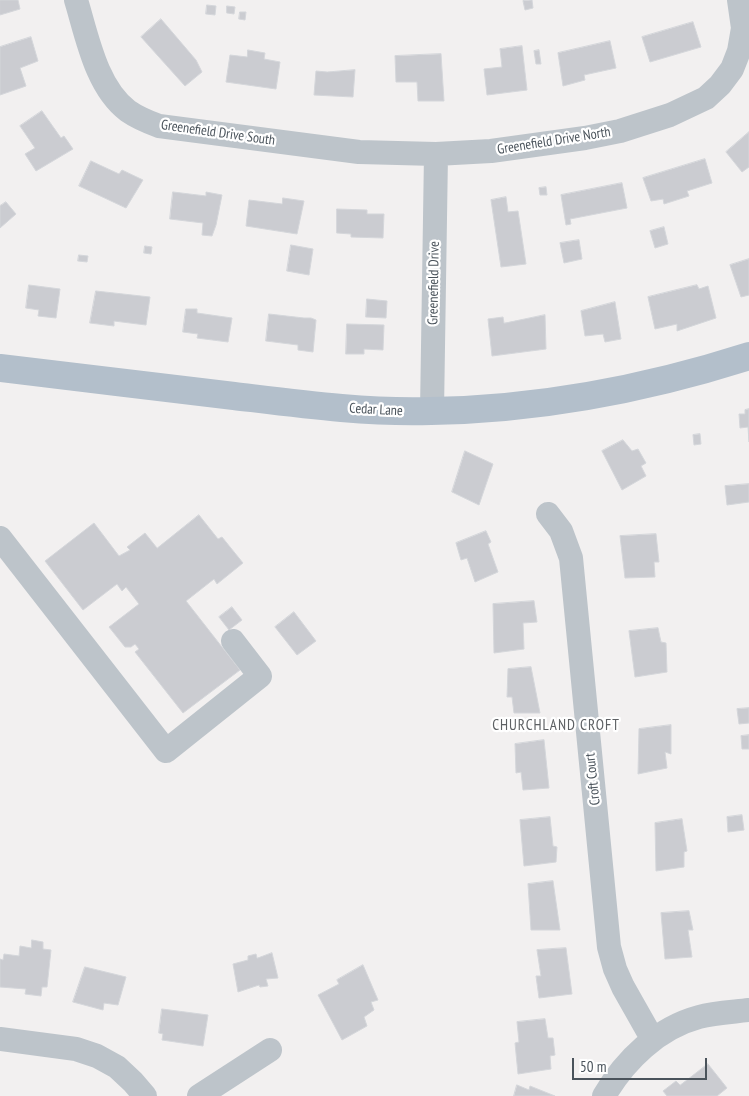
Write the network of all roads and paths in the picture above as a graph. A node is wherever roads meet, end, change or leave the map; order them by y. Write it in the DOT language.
graph roads {
  1 [pos="76,0"];
  2 [pos="739,0"];
  3 [pos="436,154"];
  4 [pos="749,356"];
  5 [pos="0,368"];
  6 [pos="432,411"];
  7 [pos="548,514"];
  8 [pos="0,538"];
  9 [pos="233,641"];
  10 [pos="749,1010"];
  11 [pos="0,1039"];
  12 [pos="653,1040"];
  13 [pos="270,1050"];
  14 [pos="145,1096"];
  15 [pos="199,1096"];
  16 [pos="604,1096"];
  1 -- 3 [label="street, Greenefield Drive South"];
  2 -- 3 [label="street, Greenefield Drive North"];
  3 -- 6 [label="street, Greenefield Drive"];
  4 -- 6 [label="main road, Cedar Lane"];
  5 -- 6 [label="main road, Cedar Lane"];
  7 -- 12 [label="street, Croft Court"];
  8 -- 9 [label="street"];
  10 -- 12 [label="street"];
  11 -- 14 [label="street"];
  12 -- 16 [label="street"];
  13 -- 15 [label="street"];
}
